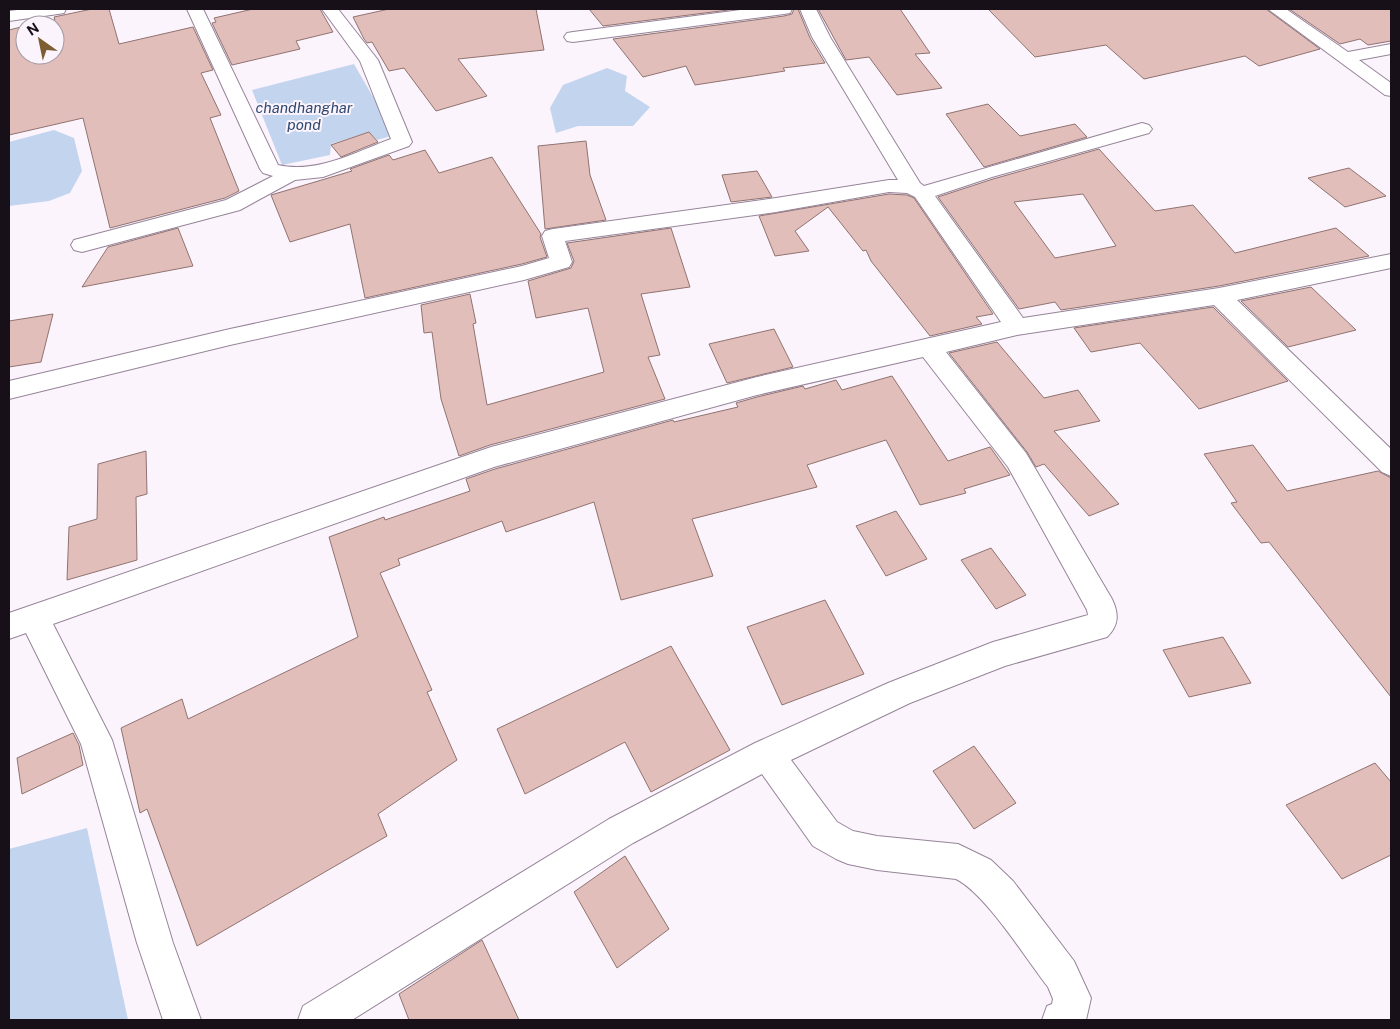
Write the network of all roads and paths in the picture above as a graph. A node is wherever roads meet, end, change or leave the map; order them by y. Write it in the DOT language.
graph roads {
  1 [pos="58,9"];
  2 [pos="194,9"];
  3 [pos="330,9"];
  4 [pos="784,9"];
  5 [pos="808,9"];
  6 [pos="1276,9"];
  7 [pos="9,16"];
  8 [pos="573,37"];
  9 [pos="1391,49"];
  10 [pos="1344,58"];
  11 [pos="1391,91"];
  12 [pos="1142,129"];
  13 [pos="291,174"];
  14 [pos="917,190"];
  15 [pos="82,245"];
  16 [pos="1391,261"];
  17 [pos="1219,296"];
  18 [pos="1017,327"];
  19 [pos="929,347"];
  20 [pos="9,390"];
  21 [pos="1391,465"];
  22 [pos="21,622"];
  23 [pos="767,754"];
  24 [pos="182,1020"];
  25 [pos="317,1020"];
  26 [pos="1061,1020"];
  1 -- 7 [label="street"];
  2 -- 13 [label="street"];
  3 -- 13 [label="street"];
  4 -- 8 [label="street"];
  5 -- 14 [label="street"];
  6 -- 10 [label="street"];
  9 -- 10 [label="street"];
  10 -- 11 [label="street"];
  12 -- 14 [label="street"];
  13 -- 15 [label="street"];
  14 -- 18 [label="street"];
  14 -- 20 [label="street"];
  16 -- 17 [label="street"];
  17 -- 18 [label="street"];
  17 -- 21 [label="street"];
  18 -- 19 [label="street"];
  19 -- 22 [label="street"];
  19 -- 23 [label="street"];
  22 -- 24 [label="street"];
  23 -- 25 [label="street"];
  23 -- 26 [label="street"];
}
